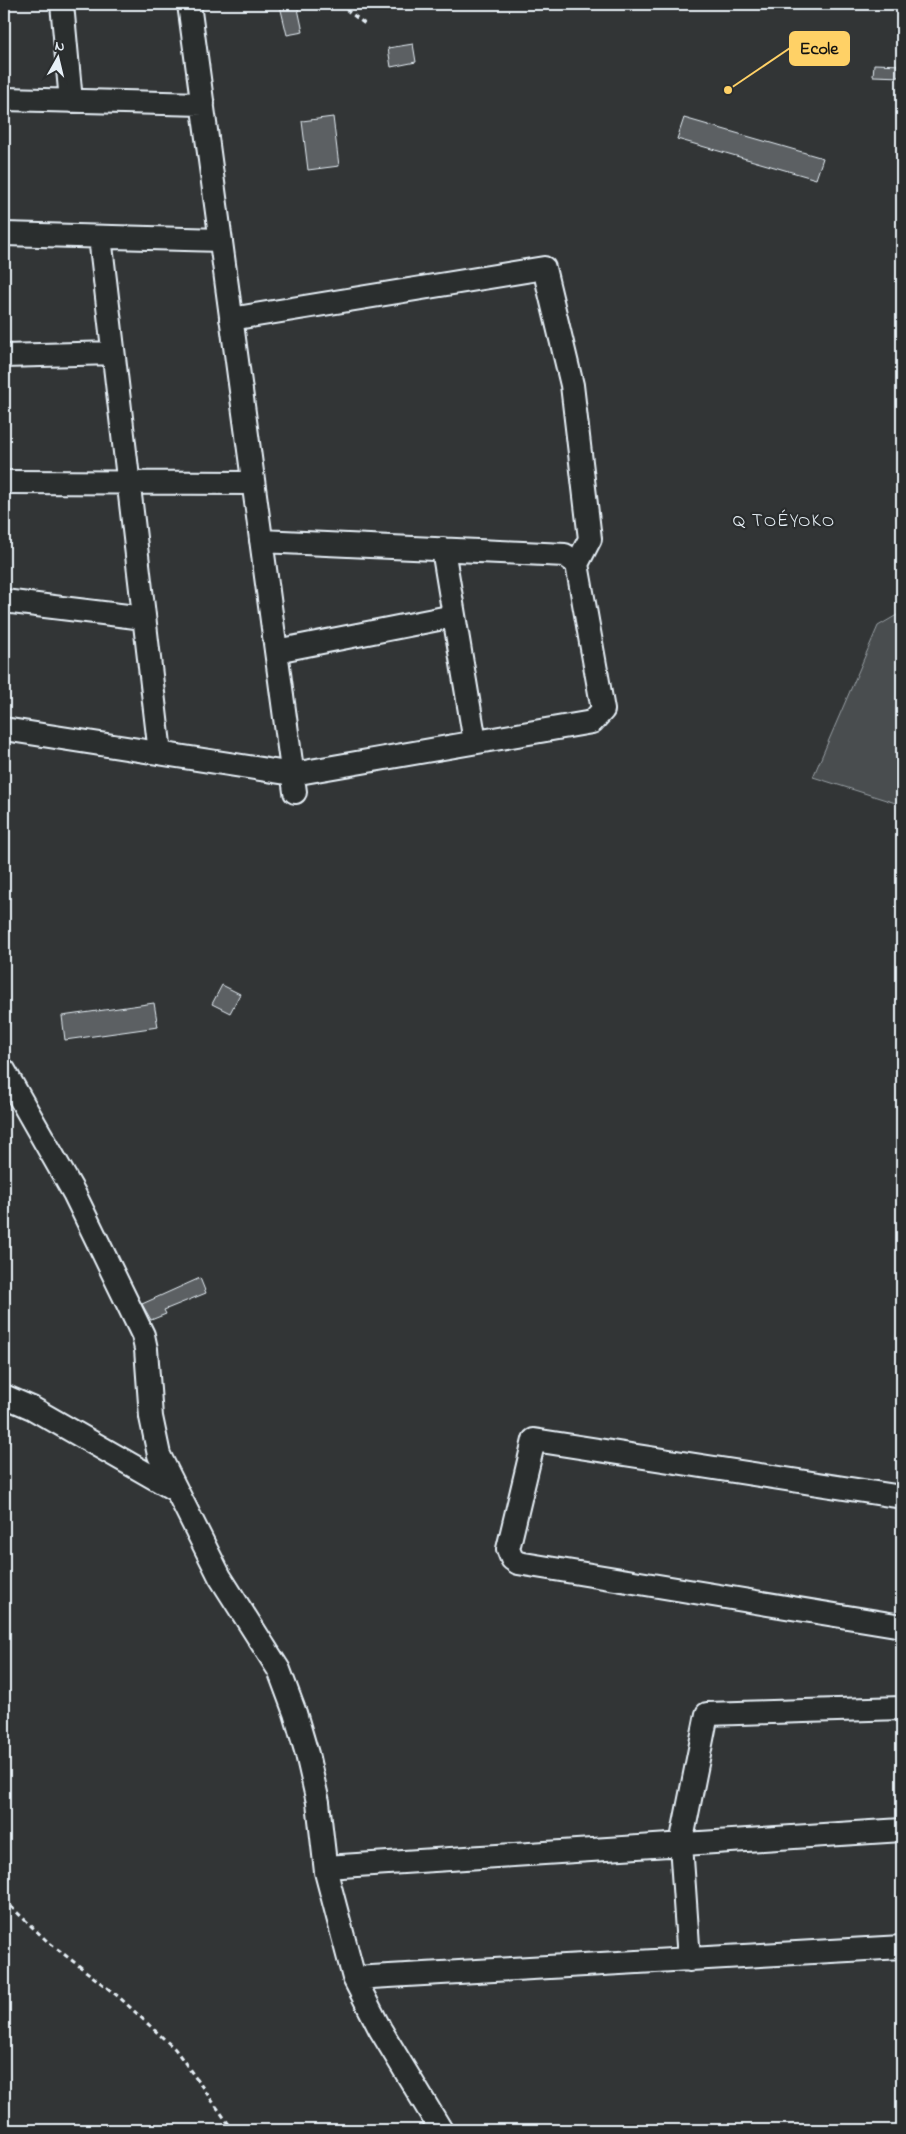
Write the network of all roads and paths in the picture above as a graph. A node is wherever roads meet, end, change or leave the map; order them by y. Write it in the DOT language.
graph roads {
  1 [pos="62,4"];
  2 [pos="189,4"];
  3 [pos="339,4"];
  4 [pos="365,24"];
  5 [pos="4,99"];
  6 [pos="71,101"];
  7 [pos="202,104"];
  8 [pos="4,234"];
  9 [pos="100,237"];
  10 [pos="221,240"];
  11 [pos="231,318"];
  12 [pos="113,353"];
  13 [pos="4,356"];
  14 [pos="4,482"];
  15 [pos="128,482"];
  16 [pos="253,483"];
  17 [pos="261,541"];
  18 [pos="443,549"];
  19 [pos="577,564"];
  20 [pos="4,601"];
  21 [pos="454,616"];
  22 [pos="144,618"];
  23 [pos="276,651"];
  24 [pos="4,730"];
  25 [pos="475,742"];
  26 [pos="160,754"];
  27 [pos="294,783"];
  28 [pos="4,1070"];
  29 [pos="4,1396"];
  30 [pos="177,1491"];
  31 [pos="902,1496"];
  32 [pos="902,1626"];
  33 [pos="902,1708"];
  34 [pos="902,1830"];
  35 [pos="680,1844"];
  36 [pos="326,1867"];
  37 [pos="4,1900"];
  38 [pos="902,1947"];
  39 [pos="689,1960"];
  40 [pos="354,1978"];
  41 [pos="233,2130"];
  42 [pos="441,2130"];
  1 -- 6 [label="street"];
  2 -- 7 [label="street"];
  3 -- 4 [label="path"];
  5 -- 6 [label="street"];
  6 -- 7 [label="street"];
  7 -- 10 [label="street"];
  8 -- 9 [label="street"];
  9 -- 10 [label="street"];
  9 -- 12 [label="street"];
  10 -- 11 [label="street"];
  11 -- 16 [label="street"];
  11 -- 19 [label="street"];
  12 -- 13 [label="street"];
  12 -- 15 [label="street"];
  14 -- 15 [label="street"];
  15 -- 16 [label="street"];
  15 -- 22 [label="street"];
  16 -- 17 [label="street"];
  17 -- 18 [label="street"];
  17 -- 23 [label="street"];
  18 -- 19 [label="street"];
  18 -- 21 [label="street"];
  19 -- 25 [label="street"];
  20 -- 22 [label="street"];
  21 -- 23 [label="street"];
  21 -- 25 [label="street"];
  22 -- 26 [label="street"];
  23 -- 27 [label="street"];
  24 -- 26 [label="street"];
  25 -- 27 [label="street"];
  26 -- 27 [label="street"];
  28 -- 30 [label="street"];
  29 -- 30 [label="street"];
  30 -- 36 [label="street"];
  31 -- 32 [label="street"];
  33 -- 35 [label="street"];
  34 -- 35 [label="street"];
  35 -- 36 [label="street"];
  35 -- 39 [label="street"];
  36 -- 40 [label="street"];
  37 -- 41 [label="path"];
  38 -- 39 [label="street"];
  39 -- 40 [label="street"];
  40 -- 42 [label="street"];
}
